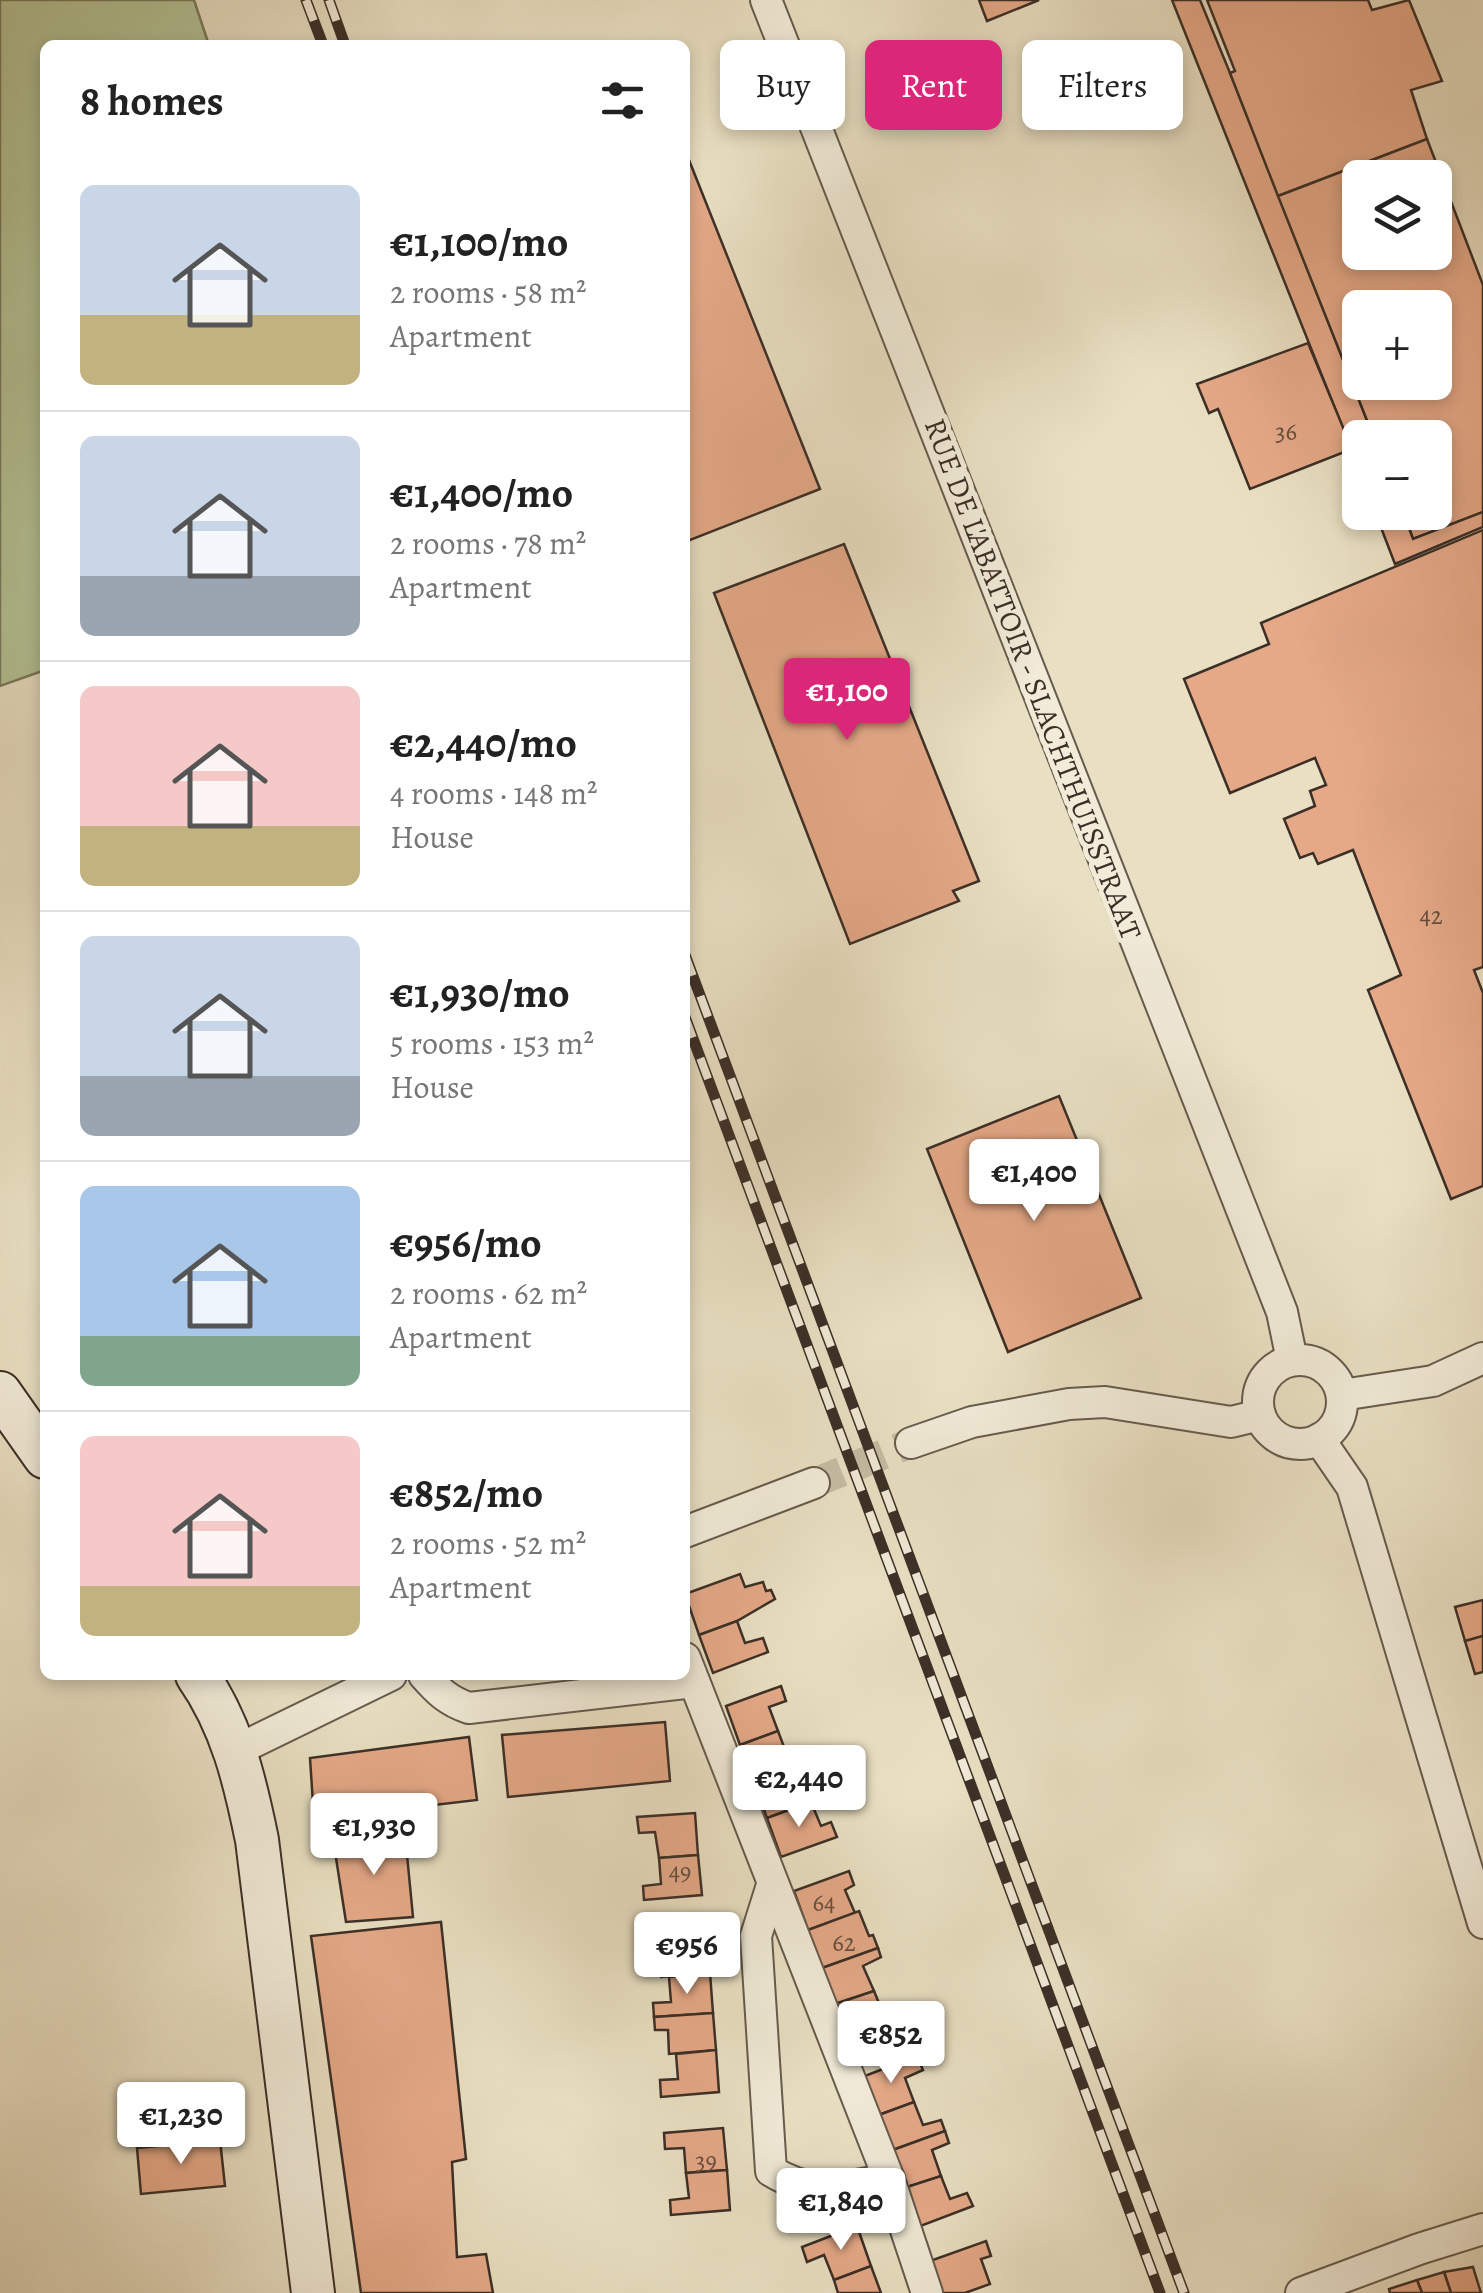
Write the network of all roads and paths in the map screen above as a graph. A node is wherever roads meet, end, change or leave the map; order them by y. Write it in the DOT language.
graph roads {
  1 [pos="766,0"];
  2 [pos="1483,1358"];
  3 [pos="1292,1360"];
  4 [pos="0,1393"];
  5 [pos="1342,1395"];
  6 [pos="1260,1414"];
  7 [pos="1319,1439"];
  8 [pos="912,1443"];
  9 [pos="40,1450"];
  10 [pos="814,1483"];
  11 [pos="690,1530"];
  12 [pos="690,1670"];
  13 [pos="381,1680"];
  14 [pos="428,1680"];
  15 [pos="632,1680"];
  16 [pos="202,1682"];
  17 [pos="236,1751"];
  18 [pos="772,1885"];
  19 [pos="1483,1923"];
  20 [pos="889,2179"];
  21 [pos="1483,2229"];
  22 [pos="313,2293"];
  23 [pos="927,2293"];
  24 [pos="1300,2293"];
  1 -- 3 [label="street, RUE DE L'ABATTOIR - SLACHTHUISSTRAAT"];
  2 -- 5 [label="street"];
  3 -- 5 [label="street"];
  3 -- 6 [label="street"];
  4 -- 9 [label="main road"];
  5 -- 7 [label="street"];
  6 -- 7 [label="street"];
  6 -- 8 [label="street"];
  7 -- 19 [label="street"];
  10 -- 11 [label="street"];
  12 -- 18 [label="street"];
  13 -- 17 [label="street"];
  14 -- 15 [label="street"];
  16 -- 17 [label="main road"];
  17 -- 22 [label="main road"];
  18 -- 20 [label="street"];
  18 -- 20 [label="street"];
  20 -- 23 [label="street"];
  21 -- 24 [label="street"];
}
